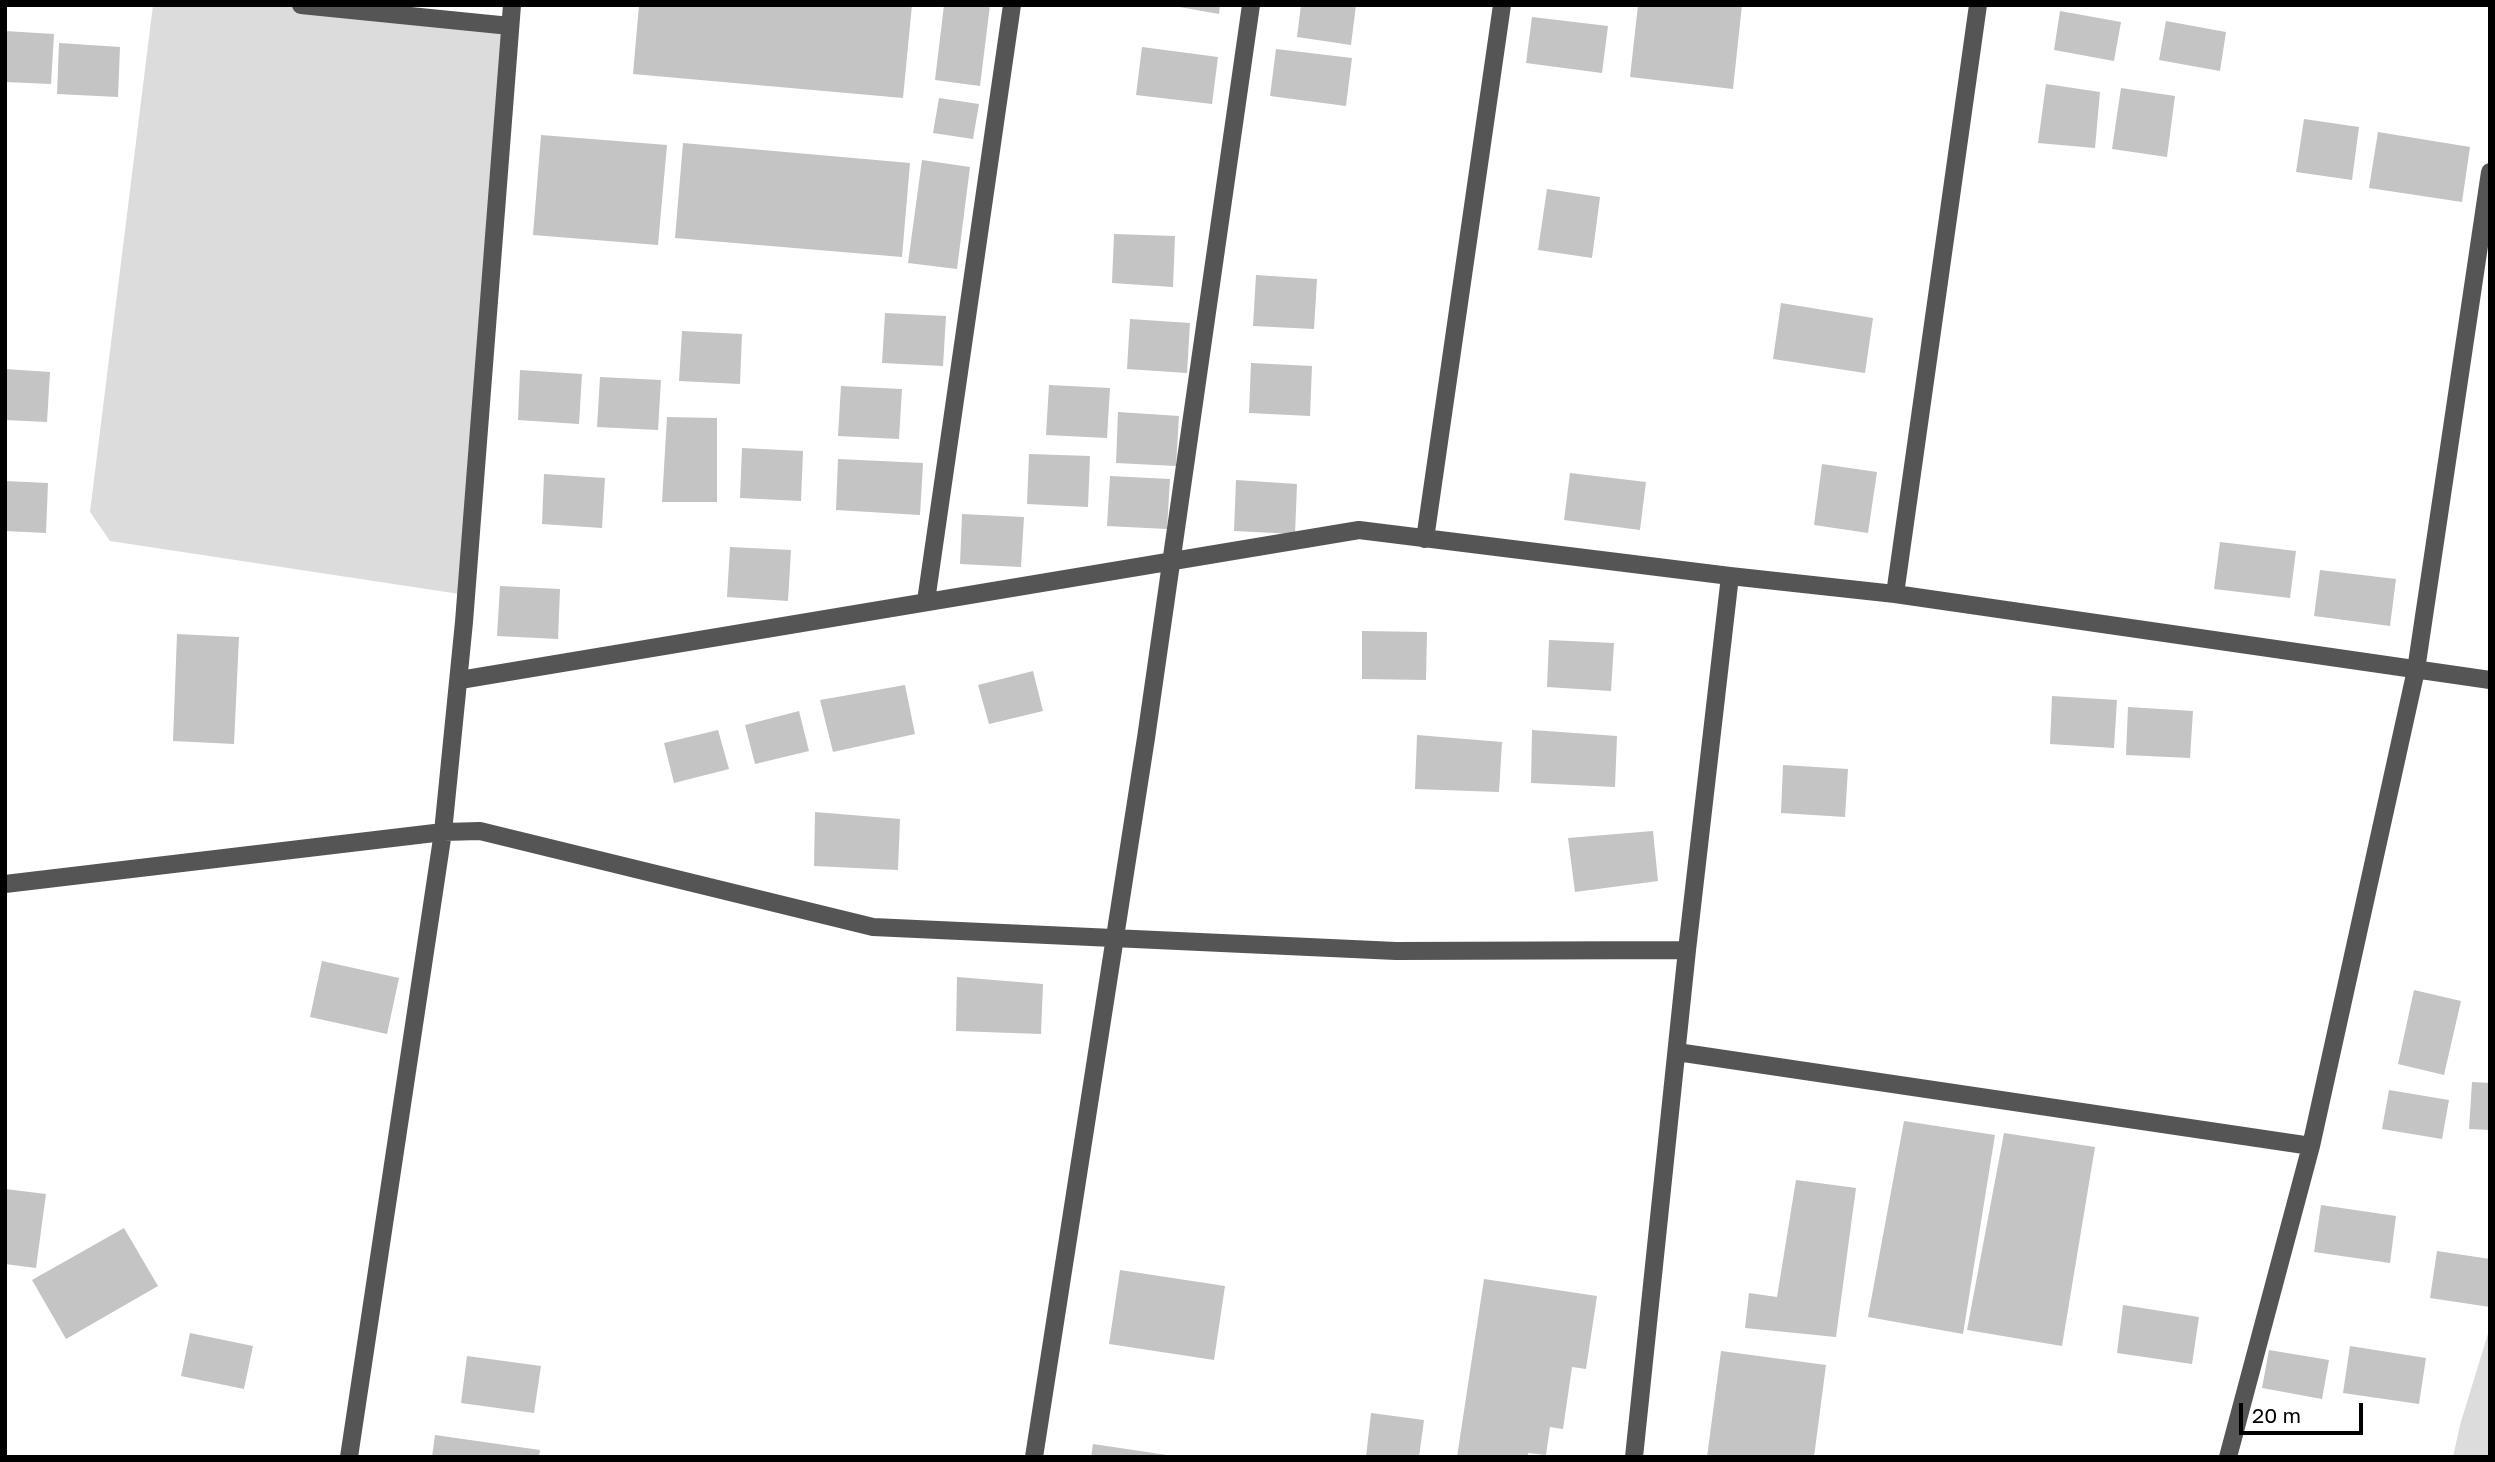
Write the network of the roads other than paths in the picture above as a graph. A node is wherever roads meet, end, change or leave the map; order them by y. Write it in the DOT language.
graph roads {
  1 [pos="301,5"];
  2 [pos="512,5"];
  3 [pos="1012,5"];
  4 [pos="1251,5"];
  5 [pos="1502,5"];
  6 [pos="1978,5"];
  7 [pos="510,26"];
  8 [pos="2490,172"];
  9 [pos="1424,539"];
  10 [pos="1172,560"];
  11 [pos="1730,576"];
  12 [pos="1895,594"];
  13 [pos="926,601"];
  14 [pos="2416,670"];
  15 [pos="460,680"];
  16 [pos="2490,680"];
  17 [pos="443,832"];
  18 [pos="5,884"];
  19 [pos="1116,937"];
  20 [pos="1687,950"];
  21 [pos="1676,1052"];
  22 [pos="2311,1146"];
  23 [pos="349,1457"];
  24 [pos="1034,1457"];
  25 [pos="1634,1457"];
  26 [pos="2228,1457"];
  1 -- 7 [label="street"];
  2 -- 7 [label="street"];
  3 -- 13 [label="street"];
  4 -- 10 [label="street"];
  5 -- 9 [label="street"];
  6 -- 12 [label="street"];
  7 -- 15 [label="street"];
  8 -- 14 [label="street"];
  9 -- 10 [label="street"];
  9 -- 11 [label="street"];
  10 -- 13 [label="street"];
  10 -- 19 [label="street"];
  11 -- 12 [label="street"];
  11 -- 20 [label="street"];
  12 -- 14 [label="street"];
  13 -- 15 [label="street"];
  14 -- 16 [label="street"];
  14 -- 22 [label="street"];
  15 -- 17 [label="street"];
  17 -- 18 [label="street"];
  17 -- 19 [label="street"];
  17 -- 23 [label="street"];
  19 -- 20 [label="street"];
  19 -- 24 [label="street"];
  20 -- 21 [label="street"];
  21 -- 22 [label="street"];
  21 -- 25 [label="street"];
  22 -- 26 [label="street"];
}
